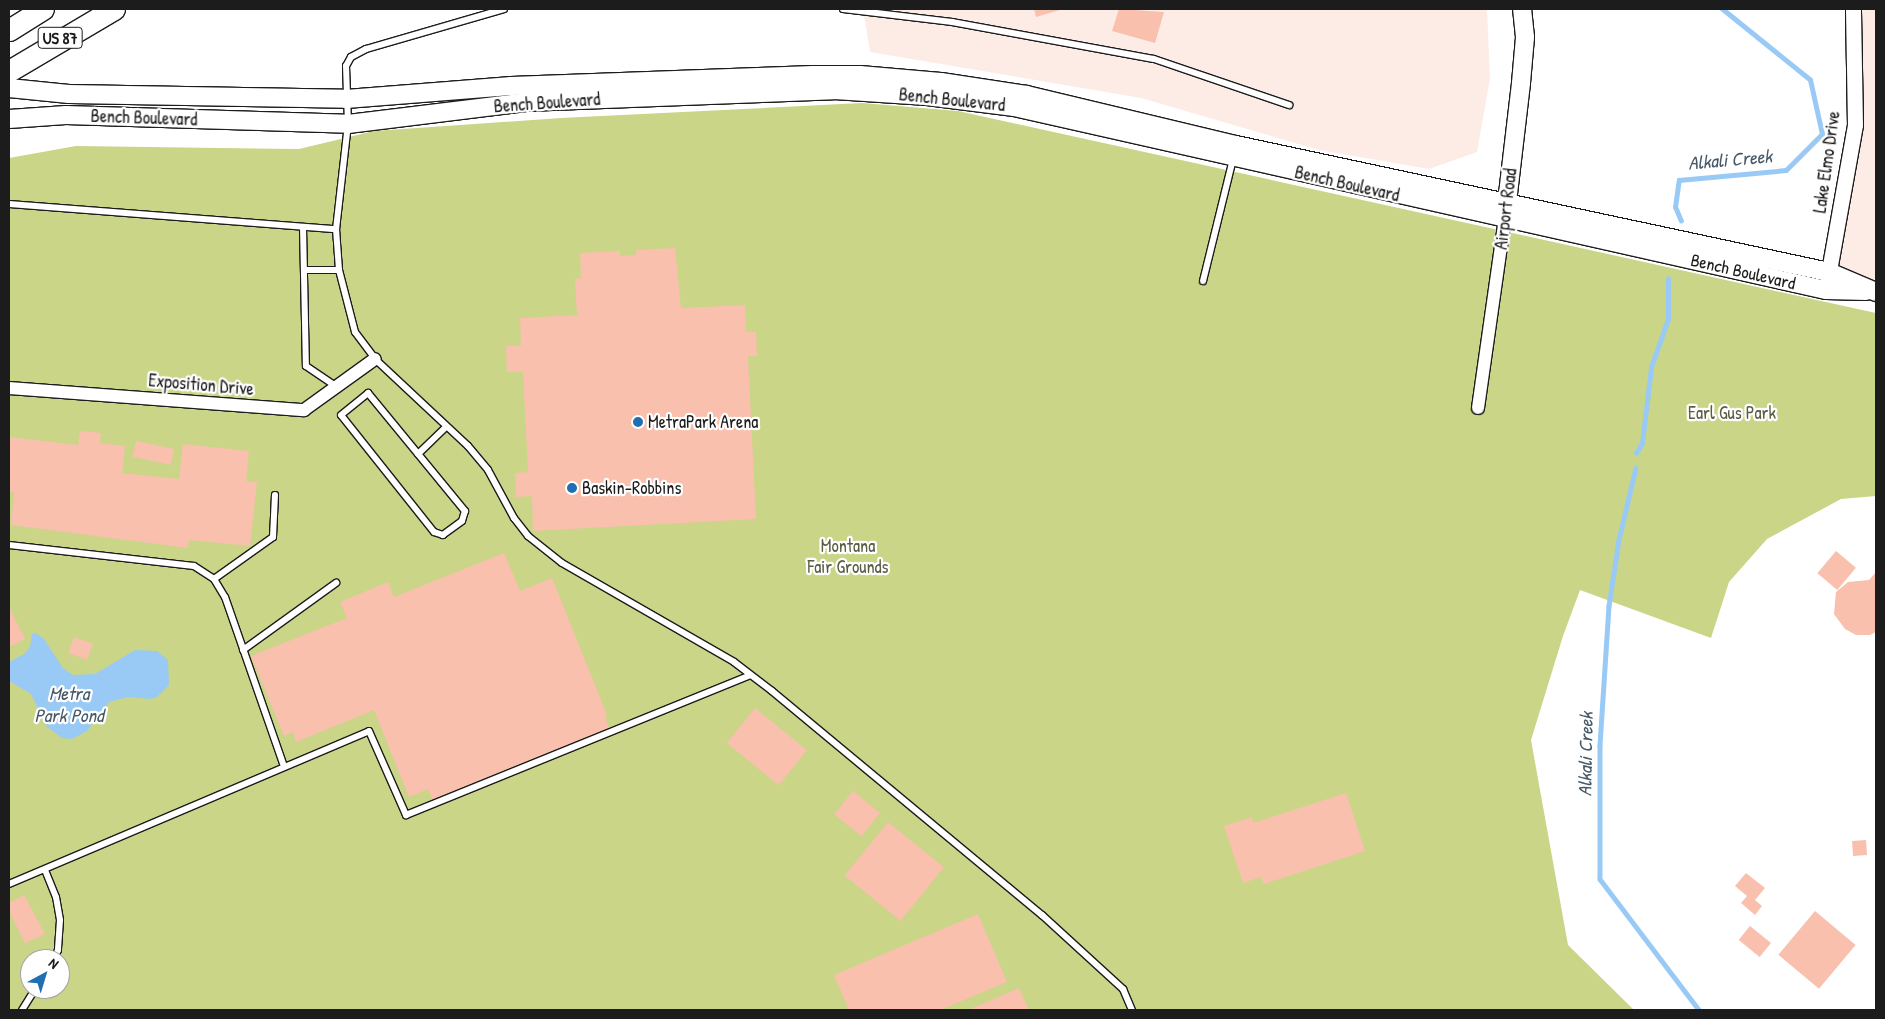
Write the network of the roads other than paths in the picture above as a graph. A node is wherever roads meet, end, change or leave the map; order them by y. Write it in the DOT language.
graph roads {
  1 [pos="43,9"];
  2 [pos="114,9"];
  3 [pos="504,9"];
  4 [pos="843,9"];
  5 [pos="1522,9"];
  6 [pos="1853,9"];
  7 [pos="9,30"];
  8 [pos="9,70"];
  9 [pos="9,88"];
  10 [pos="346,98"];
  11 [pos="1289,105"];
  12 [pos="9,119"];
  13 [pos="348,124"];
  14 [pos="1235,152"];
  15 [pos="1507,201"];
  16 [pos="9,204"];
  17 [pos="1505,219"];
  18 [pos="1578,226"];
  19 [pos="303,227"];
  20 [pos="336,229"];
  21 [pos="304,270"];
  22 [pos="339,270"];
  23 [pos="1829,272"];
  24 [pos="1203,281"];
  25 [pos="1826,290"];
  26 [pos="1876,292"];
  27 [pos="375,359"];
  28 [pos="9,388"];
  29 [pos="337,388"];
  30 [pos="1478,408"];
  31 [pos="446,427"];
  32 [pos="418,454"];
  33 [pos="275,495"];
  34 [pos="9,545"];
  35 [pos="214,579"];
  36 [pos="336,583"];
  37 [pos="243,650"];
  38 [pos="750,675"];
  39 [pos="284,766"];
  40 [pos="45,870"];
  41 [pos="9,884"];
  42 [pos="58,949"];
  43 [pos="29,999"];
  44 [pos="22,1010"];
  45 [pos="1132,1010"];
  1 -- 7 [label="highway, US 87"];
  2 -- 8 [label="highway, US 87"];
  3 -- 10 [label="lane"];
  4 -- 11 [label="lane"];
  5 -- 15 [label="main road, Airport Road"];
  6 -- 23 [label="street, Lake Elmo Drive"];
  9 -- 10 [label="main road, Bench Boulevard"];
  10 -- 13 [label="lane"];
  10 -- 14 [label="main road, Bench Boulevard"];
  12 -- 13 [label="main road, Bench Boulevard"];
  13 -- 14 [label="main road, Bench Boulevard"];
  13 -- 20 [label="lane"];
  14 -- 15 [label="main road"];
  14 -- 17 [label="main road, Bench Boulevard"];
  14 -- 24 [label="lane"];
  15 -- 17 [label="main road, Airport Road"];
  15 -- 18 [label="main road"];
  16 -- 19 [label="lane"];
  17 -- 18 [label="main road, Bench Boulevard"];
  17 -- 30 [label="street, Airport Road"];
  18 -- 23 [label="main road"];
  18 -- 25 [label="main road, Bench Boulevard"];
  19 -- 20 [label="lane"];
  19 -- 21 [label="lane"];
  20 -- 22 [label="lane"];
  21 -- 22 [label="lane"];
  21 -- 29 [label="lane"];
  22 -- 27 [label="lane"];
  23 -- 25 [label="street, Lake Elmo Drive"];
  23 -- 26 [label="main road"];
  25 -- 26 [label="main road, Bench Boulevard"];
  27 -- 29 [label="street, Exposition Drive"];
  27 -- 31 [label="lane"];
  28 -- 29 [label="street, Exposition Drive"];
  31 -- 32 [label="lane"];
  31 -- 38 [label="lane"];
  32 -- 32 [label="lane"];
  33 -- 35 [label="lane"];
  34 -- 35 [label="lane"];
  35 -- 37 [label="lane"];
  36 -- 37 [label="lane"];
  37 -- 39 [label="lane"];
  38 -- 39 [label="lane"];
  38 -- 45 [label="lane"];
  39 -- 40 [label="lane"];
  40 -- 41 [label="lane"];
  40 -- 42 [label="lane"];
  43 -- 44 [label="lane"];
}
